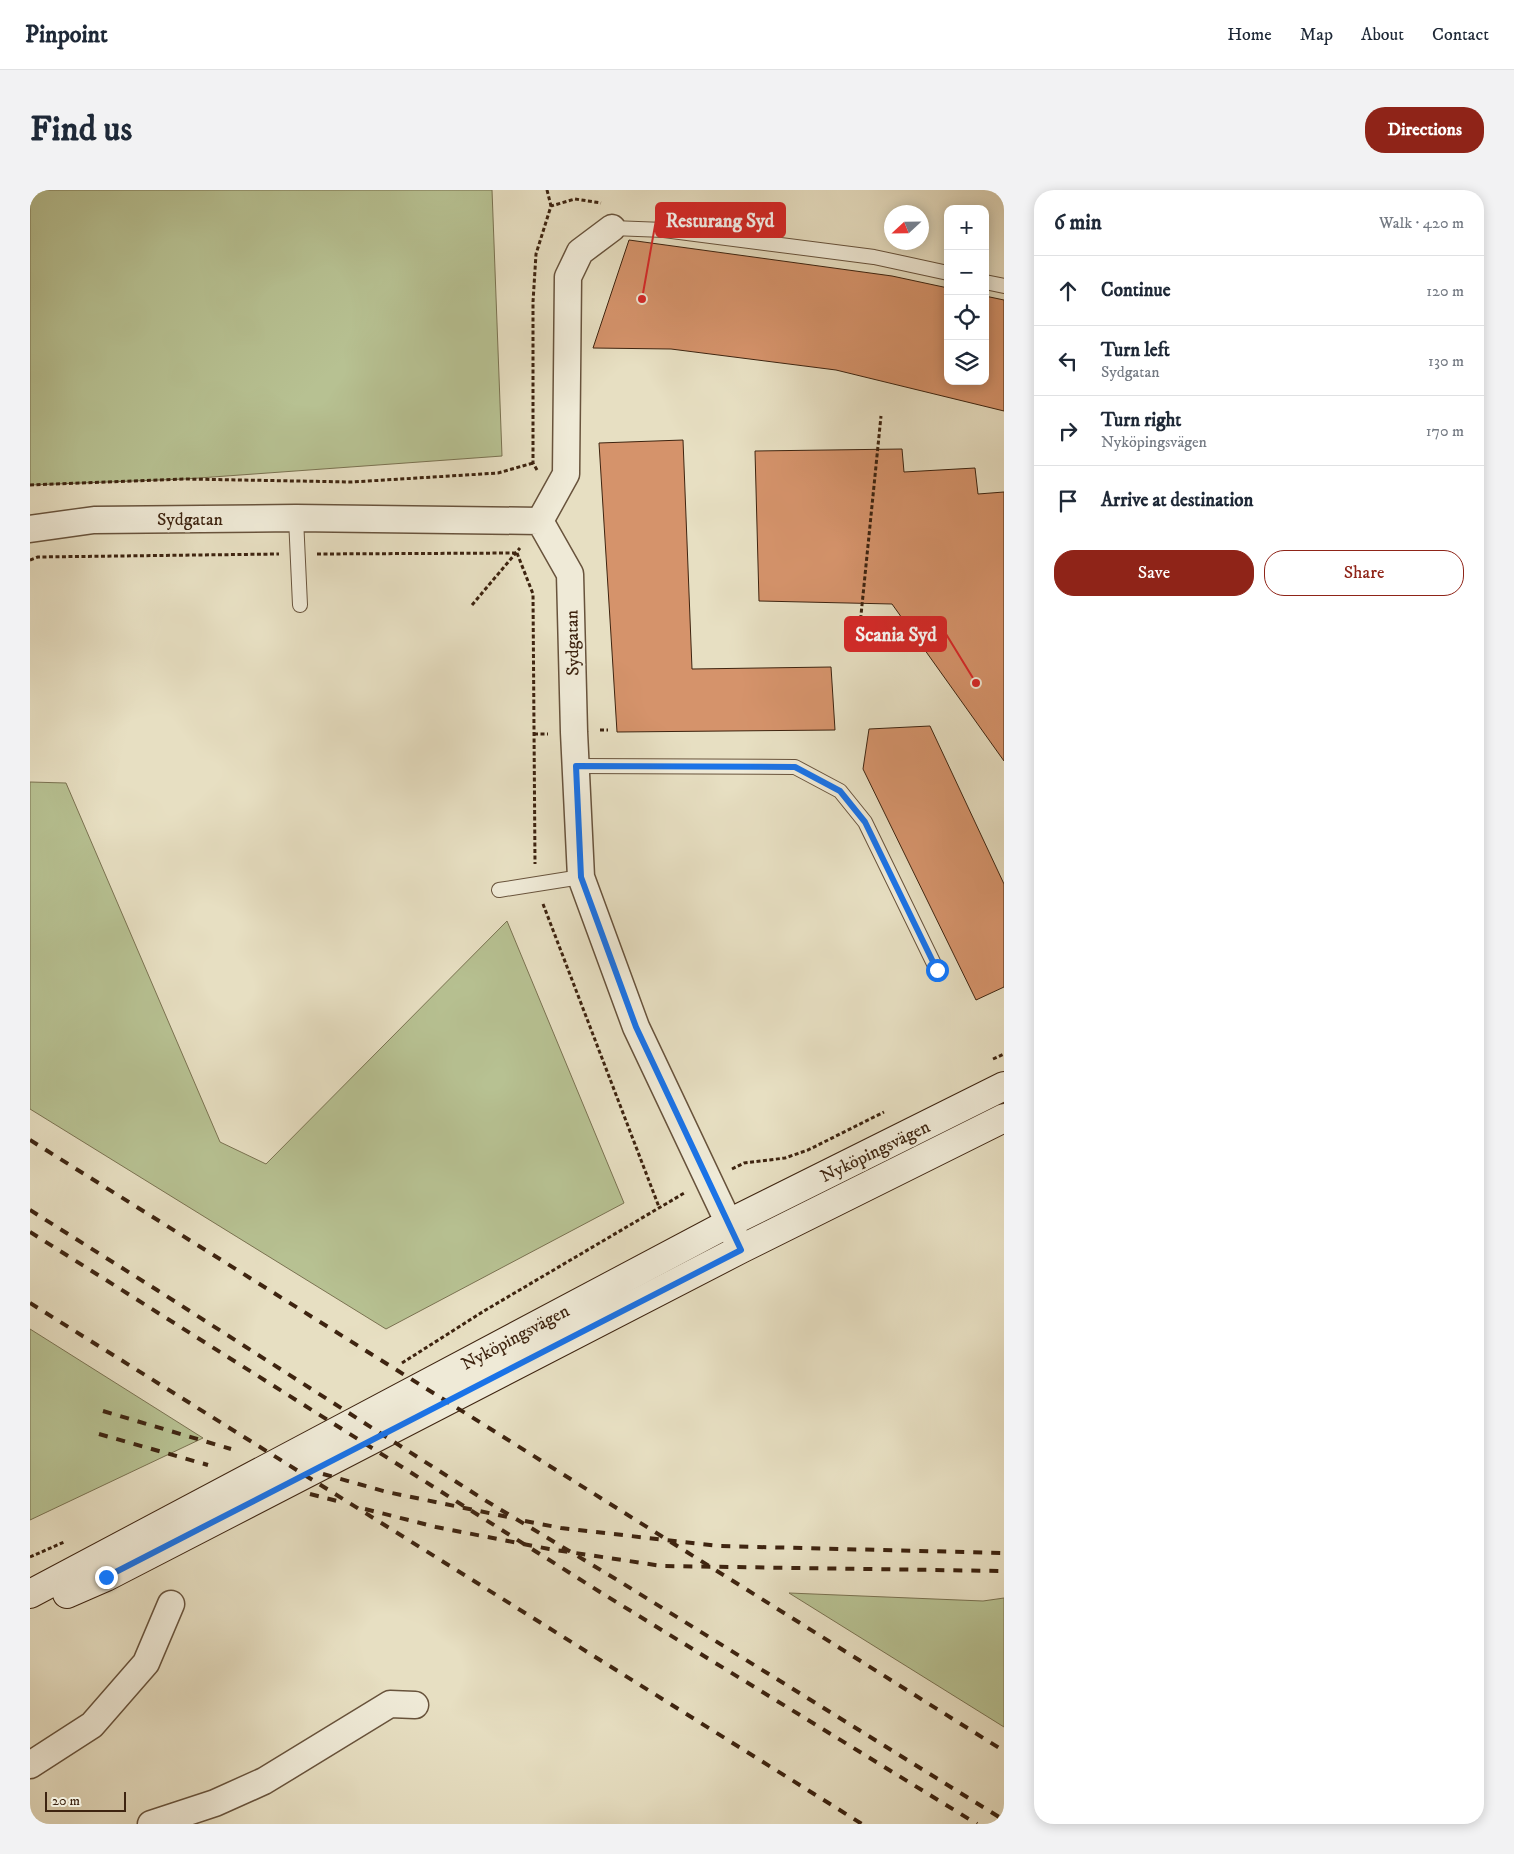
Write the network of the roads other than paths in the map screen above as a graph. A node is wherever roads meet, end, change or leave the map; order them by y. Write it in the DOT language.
graph roads {
  1 [pos="612,228"];
  2 [pos="944,272"];
  3 [pos="989,283"];
  4 [pos="1004,286"];
  5 [pos="296,518"];
  6 [pos="540,520"];
  7 [pos="30,528"];
  8 [pos="300,605"];
  9 [pos="576,766"];
  10 [pos="581,877"];
  11 [pos="499,890"];
  12 [pos="937,970"];
  13 [pos="1004,1086"];
  14 [pos="1004,1118"];
  15 [pos="729,1223"];
  16 [pos="741,1250"];
  17 [pos="30,1594"];
  18 [pos="171,1604"];
  19 [pos="30,1610"];
  20 [pos="415,1705"];
  21 [pos="30,1765"];
  22 [pos="151,1824"];
  1 -- 2 [label="lane"];
  1 -- 6 [label="street"];
  3 -- 4 [label="lane"];
  5 -- 6 [label="street, Sydgatan"];
  5 -- 7 [label="street, Sydgatan"];
  5 -- 8 [label="lane"];
  6 -- 9 [label="street, Sydgatan"];
  9 -- 10 [label="street, Sydgatan"];
  9 -- 12 [label="lane"];
  10 -- 11 [label="lane"];
  10 -- 15 [label="street, Sydgatan"];
  13 -- 15 [label="main road, Nyköpingsvägen"];
  14 -- 16 [label="main road, Nyköpingsvägen"];
  15 -- 16 [label="street, Sydgatan"];
  15 -- 17 [label="main road, Nyköpingsvägen"];
  16 -- 19 [label="main road, Nyköpingsvägen"];
  18 -- 21 [label="street"];
  20 -- 22 [label="street"];
}
